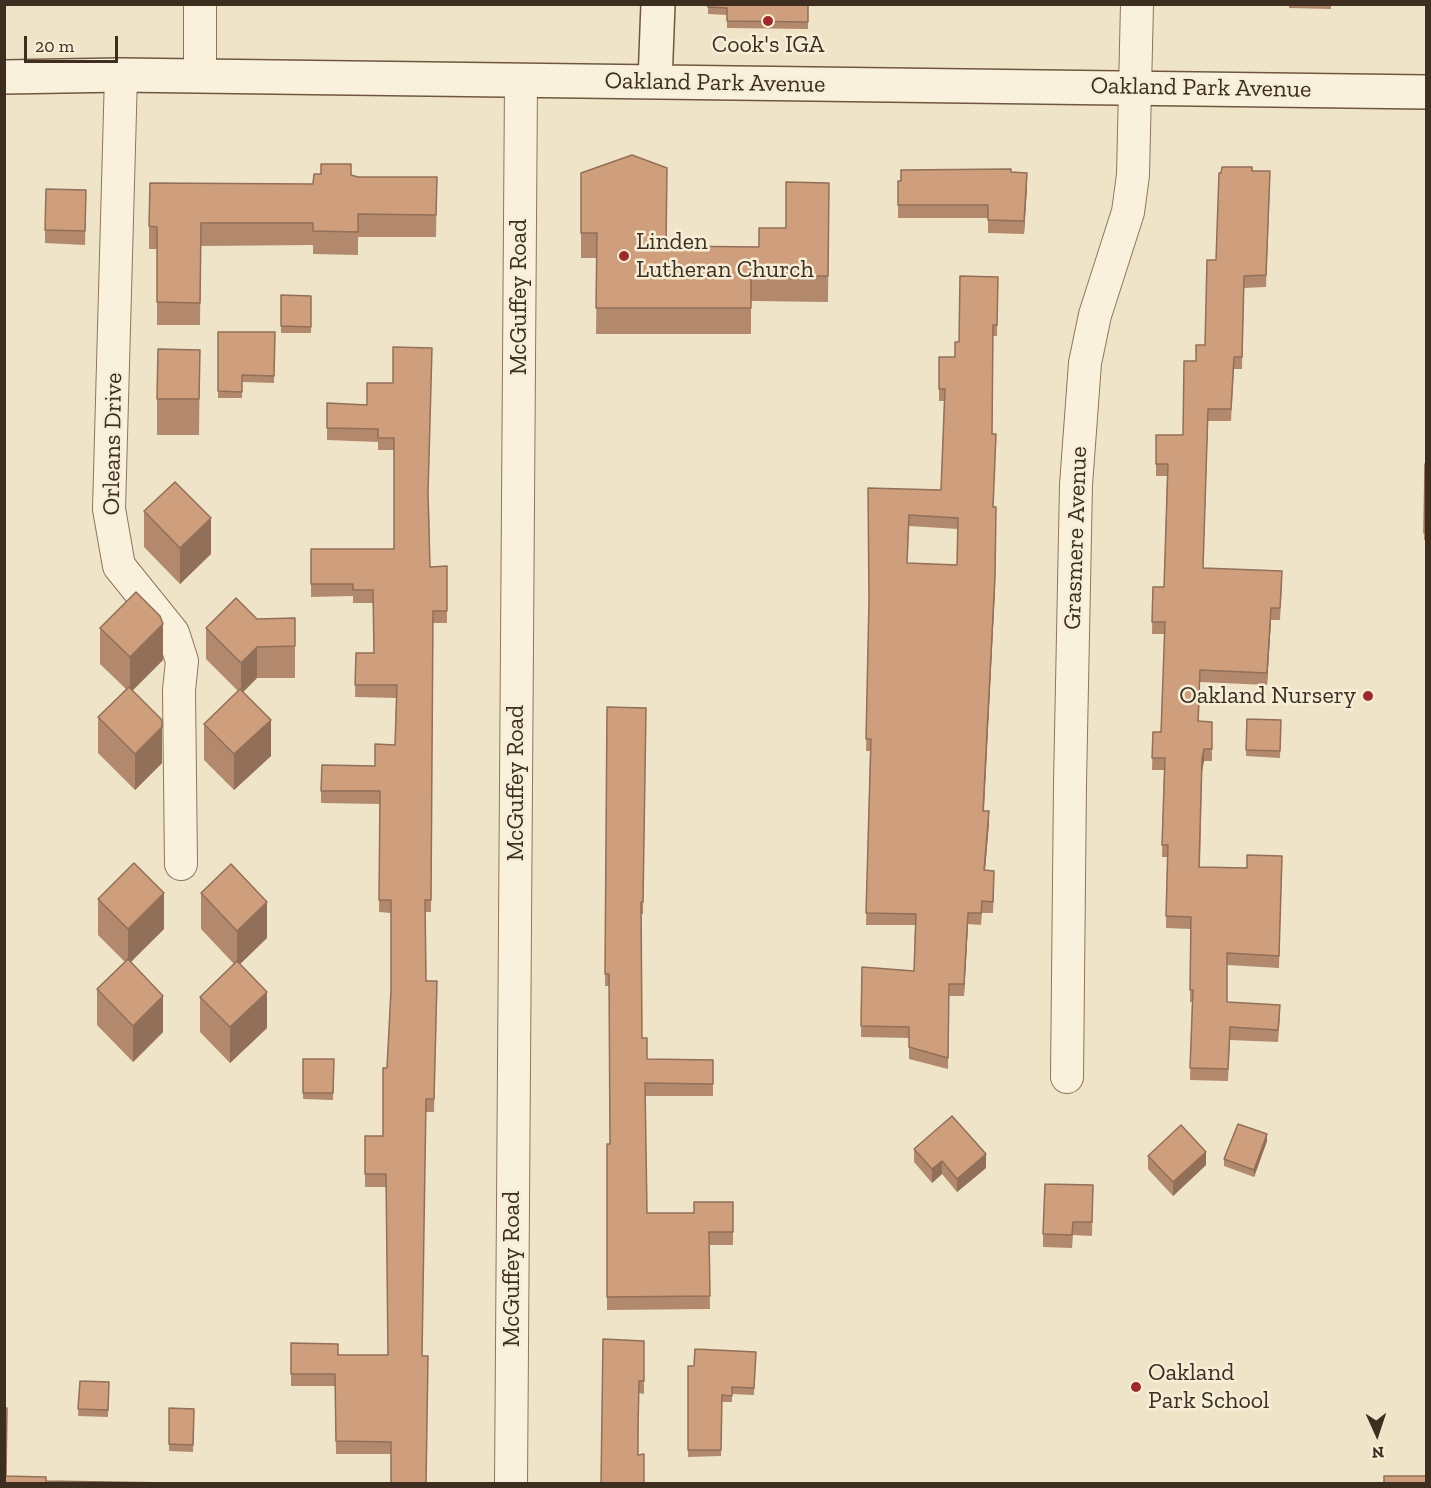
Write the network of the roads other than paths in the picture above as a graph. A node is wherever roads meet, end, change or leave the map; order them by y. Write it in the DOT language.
graph roads {
  1 [pos="200,4"];
  2 [pos="658,4"];
  3 [pos="1137,4"];
  4 [pos="120,75"];
  5 [pos="200,76"];
  6 [pos="4,77"];
  7 [pos="521,82"];
  8 [pos="655,82"];
  9 [pos="1135,87"];
  10 [pos="1426,92"];
  11 [pos="181,864"];
  12 [pos="1068,1077"];
  13 [pos="511,1484"];
  1 -- 5 [label="street"];
  2 -- 8 [label="main road"];
  3 -- 9 [label="street, Grasmere Avenue"];
  4 -- 5 [label="main road, Oakland Park Avenue"];
  4 -- 6 [label="main road, Oakland Park Avenue"];
  4 -- 11 [label="street, Orleans Drive"];
  5 -- 7 [label="main road, Oakland Park Avenue"];
  7 -- 8 [label="main road, Oakland Park Avenue"];
  7 -- 13 [label="street, McGuffey Road"];
  8 -- 9 [label="main road, Oakland Park Avenue"];
  9 -- 10 [label="main road, Oakland Park Avenue"];
  9 -- 12 [label="street, Grasmere Avenue"];
}
